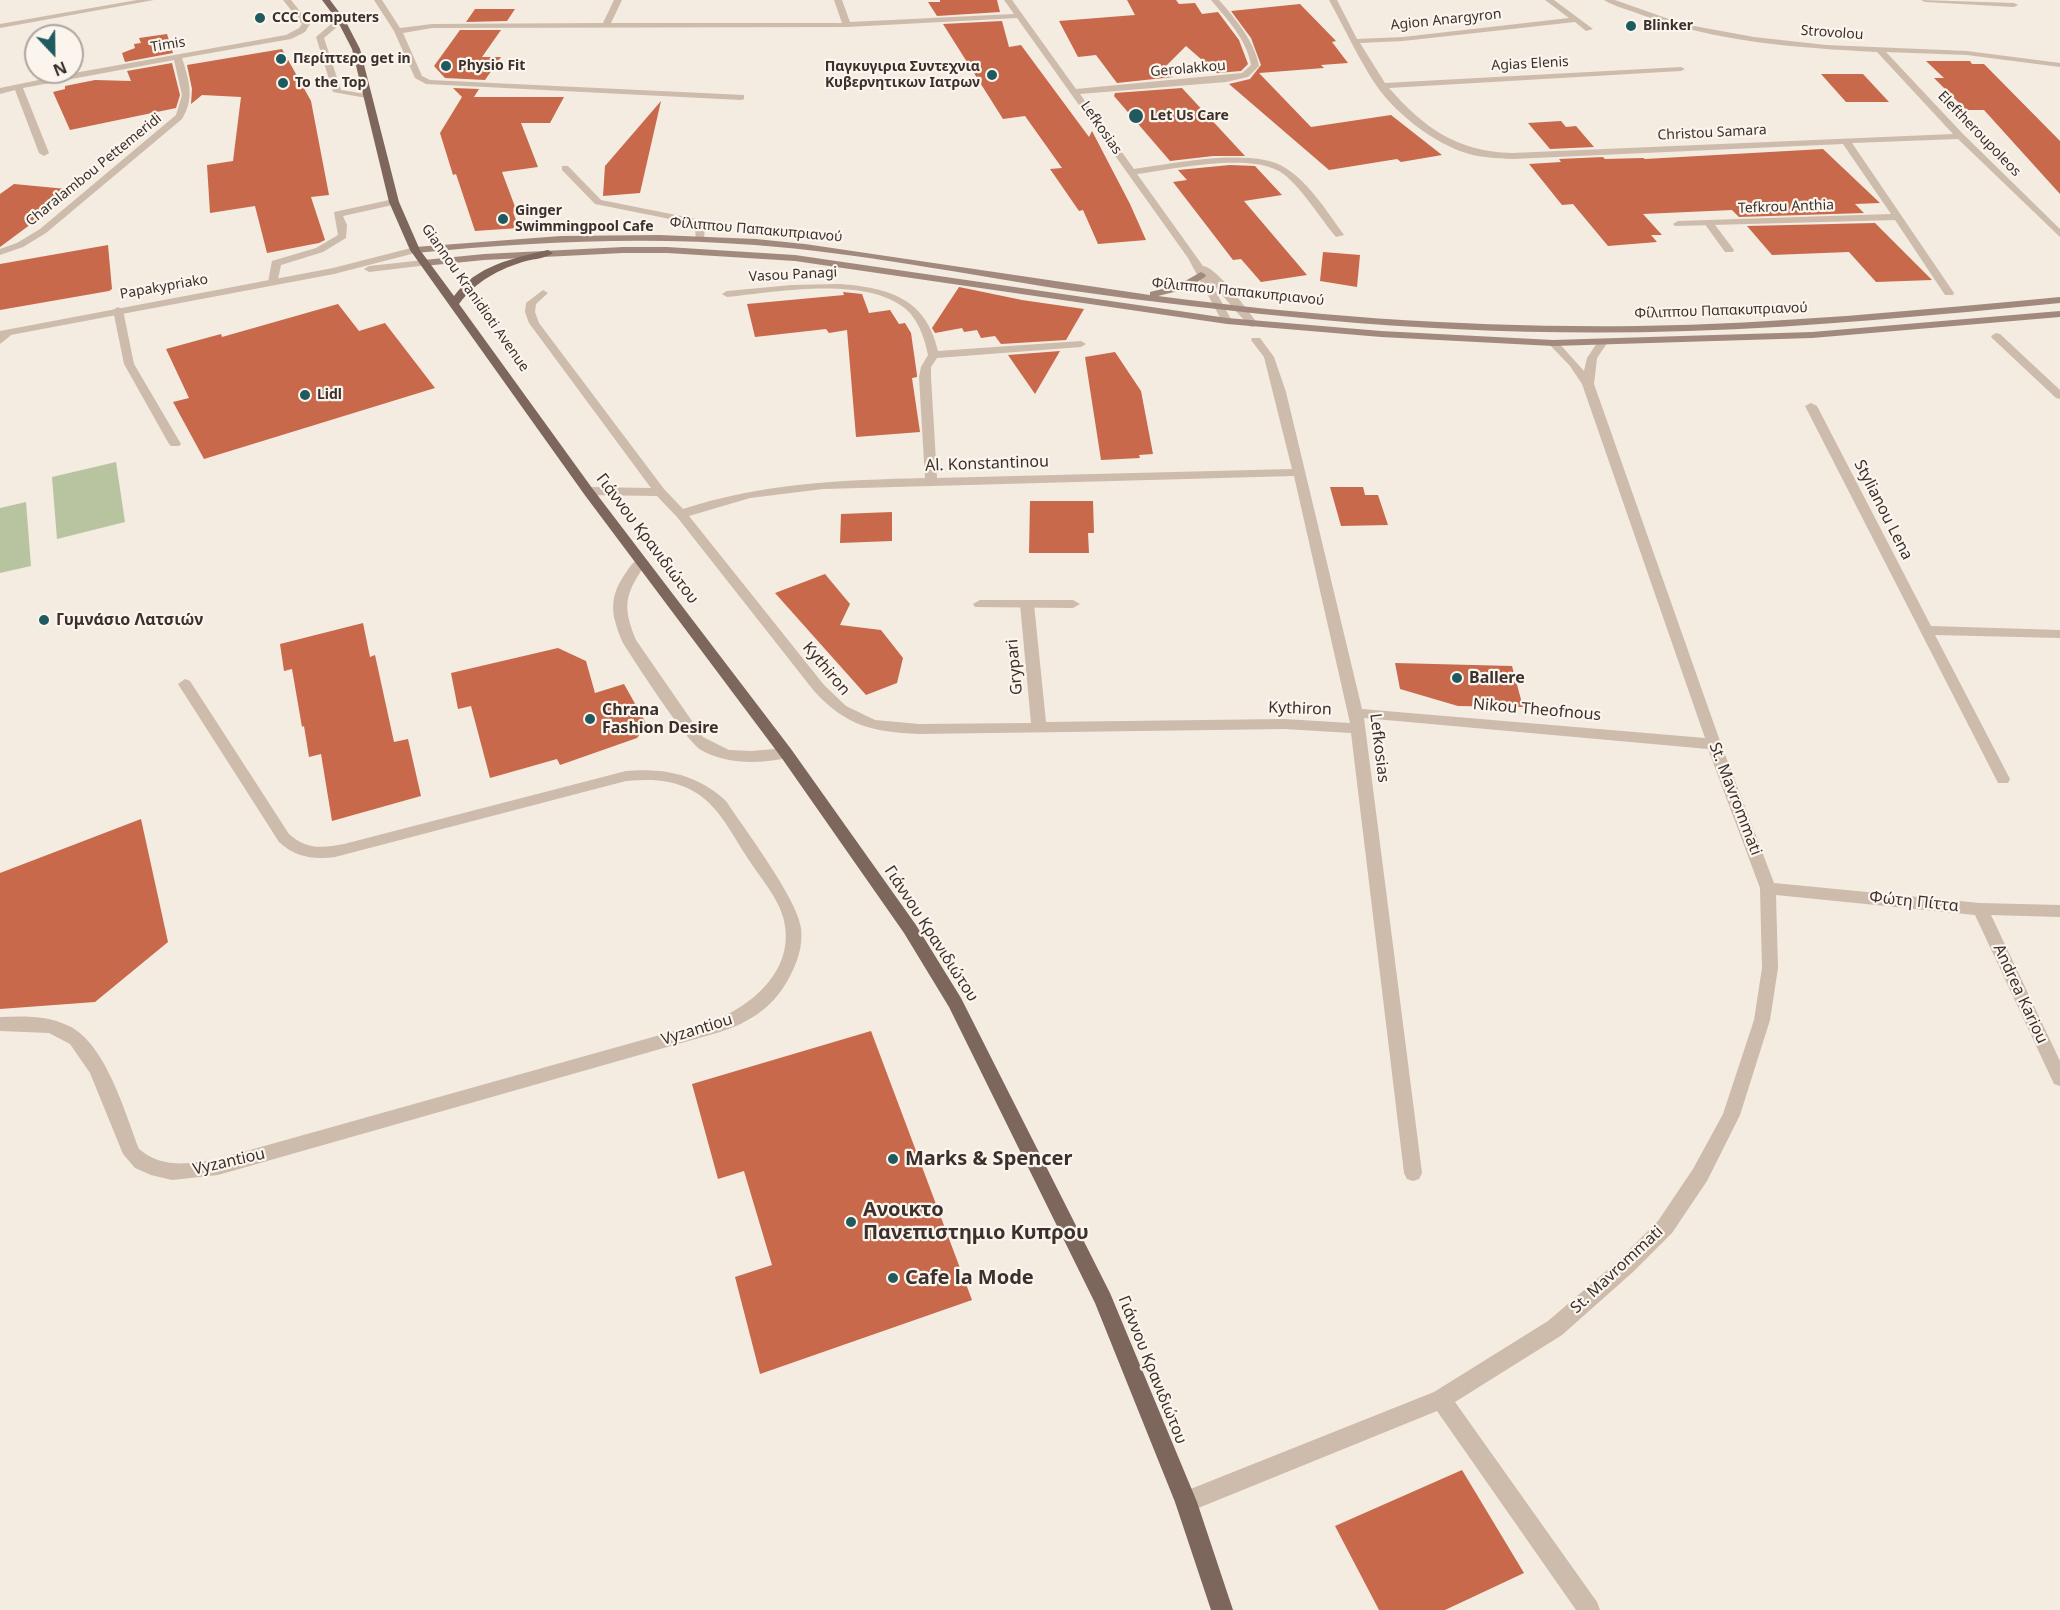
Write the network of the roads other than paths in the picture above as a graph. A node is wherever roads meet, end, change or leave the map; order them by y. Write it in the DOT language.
graph roads {
  1 [pos="150,0"];
  2 [pos="287,0"];
  3 [pos="326,0"];
  4 [pos="378,0"];
  5 [pos="618,0"];
  6 [pos="838,0"];
  7 [pos="1008,0"];
  8 [pos="1215,0"];
  9 [pos="1333,0"];
  10 [pos="1549,0"];
  11 [pos="1608,0"];
  12 [pos="1925,0"];
  13 [pos="2014,5"];
  14 [pos="1020,16"];
  15 [pos="341,20"];
  16 [pos="1576,20"];
  17 [pos="606,25"];
  18 [pos="847,25"];
  19 [pos="0,26"];
  20 [pos="1589,29"];
  21 [pos="398,31"];
  22 [pos="1355,41"];
  23 [pos="1880,50"];
  24 [pos="178,58"];
  25 [pos="2060,65"];
  26 [pos="1681,69"];
  27 [pos="1381,86"];
  28 [pos="18,87"];
  29 [pos="0,92"];
  30 [pos="1076,92"];
  31 [pos="369,97"];
  32 [pos="741,97"];
  33 [pos="1960,136"];
  34 [pos="1846,141"];
  35 [pos="44,153"];
  36 [pos="565,168"];
  37 [pos="1132,172"];
  38 [pos="394,202"];
  39 [pos="1896,217"];
  40 [pos="1678,224"];
  41 [pos="1709,224"];
  42 [pos="2060,234"];
  43 [pos="1339,235"];
  44 [pos="699,238"];
  45 [pos="415,250"];
  46 [pos="1729,250"];
  47 [pos="0,252"];
  48 [pos="548,253"];
  49 [pos="1193,258"];
  50 [pos="424,263"];
  51 [pos="334,271"];
  52 [pos="1201,274"];
  53 [pos="273,282"];
  54 [pos="543,293"];
  55 [pos="1949,293"];
  56 [pos="727,294"];
  57 [pos="1139,296"];
  58 [pos="2060,300"];
  59 [pos="453,304"];
  60 [pos="1220,307"];
  61 [pos="1241,309"];
  62 [pos="118,310"];
  63 [pos="2060,314"];
  64 [pos="1227,321"];
  65 [pos="1253,324"];
  66 [pos="5,333"];
  67 [pos="1996,336"];
  68 [pos="1256,340"];
  69 [pos="0,341"];
  70 [pos="1603,342"];
  71 [pos="1552,343"];
  72 [pos="1081,344"];
  73 [pos="933,355"];
  74 [pos="1588,384"];
  75 [pos="2060,396"];
  76 [pos="1811,405"];
  77 [pos="553,441"];
  78 [pos="175,444"];
  79 [pos="1298,472"];
  80 [pos="931,482"];
  81 [pos="588,491"];
  82 [pos="660,492"];
  83 [pos="681,514"];
  84 [pos="641,562"];
  85 [pos="980,604"];
  86 [pos="1027,604"];
  87 [pos="1073,604"];
  88 [pos="1926,630"];
  89 [pos="2060,634"];
  90 [pos="185,684"];
  91 [pos="1357,720"];
  92 [pos="1039,727"];
  93 [pos="1714,744"];
  94 [pos="786,753"];
  95 [pos="2003,779"];
  96 [pos="1768,888"];
  97 [pos="1980,909"];
  98 [pos="2060,911"];
  99 [pos="0,1024"];
  100 [pos="2060,1079"];
  101 [pos="1413,1173"];
  102 [pos="1441,1399"];
  103 [pos="1186,1502"];
  104 [pos="1222,1610"];
  105 [pos="1589,1610"];
  1 -- 19 [label="street"];
  2 -- 24 [label="street, Timis"];
  3 -- 15 [label="main road, Giannou Kranidioti Avenue"];
  4 -- 21 [label="street"];
  5 -- 17 [label="street"];
  6 -- 18 [label="street"];
  7 -- 14 [label="street, Lefkosias"];
  8 -- 30 [label="street, Gerolakkou"];
  9 -- 22 [label="street"];
  10 -- 16 [label="street"];
  11 -- 23 [label="street, Strovolou"];
  12 -- 13 [label="street"];
  14 -- 18 [label="street"];
  14 -- 30 [label="street, Lefkosias"];
  15 -- 31 [label="main road, Giannou Kranidioti Avenue"];
  15 -- 31 [label="street"];
  16 -- 20 [label="street"];
  16 -- 22 [label="street, Agion Anargyron"];
  17 -- 18 [label="street"];
  17 -- 21 [label="street"];
  21 -- 32 [label="street"];
  22 -- 27 [label="street"];
  23 -- 25 [label="street, Strovolou"];
  23 -- 33 [label="street, Eleftheroupoleos"];
  24 -- 28 [label="street, Timis"];
  24 -- 47 [label="street, Charalambou Pettemeridi"];
  26 -- 27 [label="street, Agias Elenis"];
  27 -- 34 [label="street, Christou Samara"];
  28 -- 29 [label="street, Timis"];
  28 -- 35 [label="street"];
  30 -- 37 [label="street, Lefkosias"];
  31 -- 38 [label="main road, Giannou Kranidioti Avenue"];
  33 -- 34 [label="street, Christou Samara"];
  33 -- 42 [label="street, Eleftheroupoleos"];
  34 -- 39 [label="street"];
  36 -- 44 [label="street"];
  37 -- 43 [label="street"];
  37 -- 49 [label="street, Lefkosias"];
  38 -- 45 [label="main road, Giannou Kranidioti Avenue"];
  38 -- 53 [label="street"];
  39 -- 41 [label="street, Tefkrou Anthia"];
  39 -- 55 [label="street"];
  40 -- 41 [label="street, Tefkrou Anthia"];
  41 -- 46 [label="street"];
  44 -- 45 [label="main road, Φίλιππου Παπακυπριανού"];
  44 -- 57 [label="main road, Φίλιππου Παπακυπριανού"];
  45 -- 50 [label="main road, Giannou Kranidioti Avenue"];
  45 -- 51 [label="street, Papakypriako"];
  48 -- 50 [label="main road, Φίλιππου Παπακυπριανού"];
  48 -- 59 [label="main road"];
  48 -- 64 [label="main road, Φίλιππου Παπακυπριανού"];
  49 -- 52 [label="street, Lefkosias"];
  49 -- 61 [label="street, Lefkosias"];
  50 -- 51 [label="street, Papakypriako"];
  50 -- 59 [label="main road, Giannou Kranidioti Avenue"];
  51 -- 53 [label="street, Papakypriako"];
  52 -- 57 [label="main road"];
  52 -- 60 [label="street, Lefkosias"];
  53 -- 62 [label="street, Papakypriako"];
  54 -- 82 [label="street, Kythiron"];
  56 -- 73 [label="street, Vasou Panagi"];
  57 -- 60 [label="main road, Φίλιππου Παπακυπριανού"];
  58 -- 61 [label="main road, Φίλιππου Παπακυπριανού"];
  59 -- 77 [label="main road, Giannou Kranidioti Avenue"];
  60 -- 61 [label="main road, Φίλιππου Παπακυπριανού"];
  60 -- 64 [label="street, Lefkosias"];
  61 -- 65 [label="street, Lefkosias"];
  62 -- 66 [label="street, Papakypriako"];
  62 -- 78 [label="street"];
  63 -- 70 [label="main road, Φίλιππου Παπακυπριανού"];
  64 -- 65 [label="main road, Φίλιππου Παπακυπριανού"];
  65 -- 71 [label="main road, Φίλιππου Παπακυπριανού"];
  66 -- 69 [label="street"];
  67 -- 75 [label="street"];
  68 -- 79 [label="street, Lefkosias"];
  70 -- 71 [label="main road, Φίλιππου Παπακυπριανού"];
  70 -- 74 [label="street"];
  71 -- 74 [label="street, St. Mavrommati"];
  72 -- 73 [label="street"];
  73 -- 80 [label="street"];
  74 -- 93 [label="street, St. Mavrommati"];
  76 -- 88 [label="street, Stylianou Lena"];
  77 -- 81 [label="main road, Γιάννου Κρανιδιώτου"];
  79 -- 80 [label="street, Al. Konstantinou"];
  79 -- 91 [label="street, Lefkosias"];
  80 -- 83 [label="street, Al. Konstantinou"];
  81 -- 82 [label="street"];
  81 -- 84 [label="main road, Γιάννου Κρανιδιώτου"];
  82 -- 83 [label="street, Kythiron"];
  83 -- 92 [label="street, Kythiron"];
  84 -- 94 [label="main road, Γιάννου Κρανιδιώτου"];
  84 -- 94 [label="street"];
  85 -- 86 [label="street"];
  86 -- 87 [label="street"];
  86 -- 92 [label="street, Grypari"];
  88 -- 89 [label="street"];
  88 -- 95 [label="street, Stylianou Lena"];
  90 -- 99 [label="street, Vyzantiou"];
  91 -- 92 [label="street, Kythiron"];
  91 -- 93 [label="street, Nikou Theofnous"];
  91 -- 101 [label="street, Lefkosias"];
  93 -- 96 [label="street, St. Mavrommati"];
  94 -- 103 [label="main road, Γιάννου Κρανιδιώτου"];
  96 -- 97 [label="street, Φώτη Πίττα"];
  96 -- 102 [label="street, St. Mavrommati"];
  97 -- 98 [label="street, Φώτη Πίττα"];
  97 -- 100 [label="street, Andrea Kariou"];
  102 -- 103 [label="street, St. Mavrommati"];
  102 -- 105 [label="street"];
  103 -- 104 [label="main road"];
}
